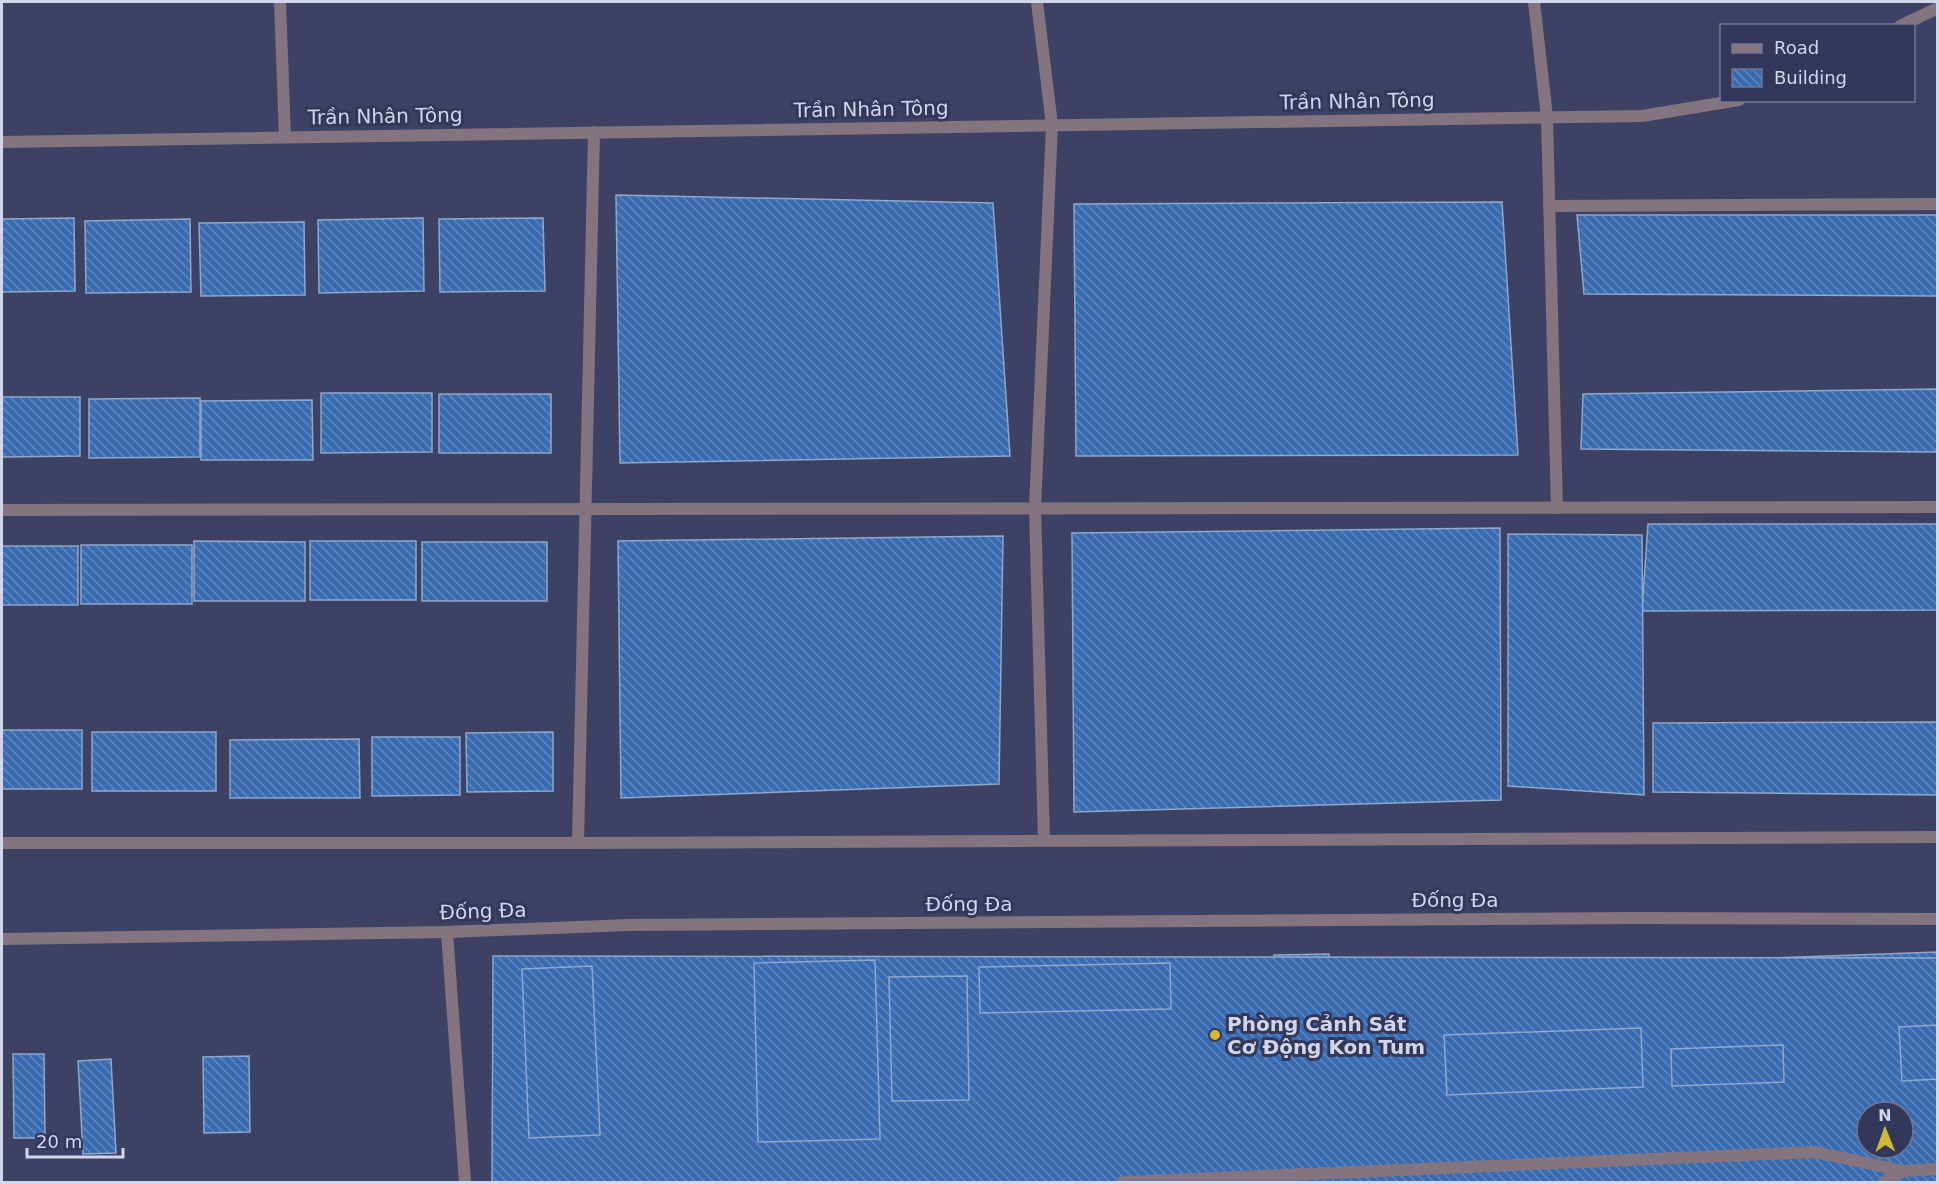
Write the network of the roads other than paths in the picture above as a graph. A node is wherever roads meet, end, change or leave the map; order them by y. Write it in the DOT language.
graph roads {
  1 [pos="280,2"];
  2 [pos="1037,2"];
  3 [pos="1534,2"];
  4 [pos="1938,8"];
  5 [pos="1904,24"];
  6 [pos="1727,102"];
  7 [pos="1547,117"];
  8 [pos="1052,125"];
  9 [pos="594,132"];
  10 [pos="285,137"];
  11 [pos="2,142"];
  12 [pos="1938,204"];
  13 [pos="1549,206"];
  14 [pos="1938,507"];
  15 [pos="1035,508"];
  16 [pos="1557,508"];
  17 [pos="586,509"];
  18 [pos="2,510"];
  19 [pos="1938,837"];
  20 [pos="1044,840"];
  21 [pos="2,843"];
  22 [pos="578,843"];
  23 [pos="1938,919"];
  24 [pos="447,932"];
  25 [pos="2,939"];
  26 [pos="1938,1169"];
  27 [pos="1902,1171"];
  28 [pos="465,1182"];
  29 [pos="1123,1182"];
  30 [pos="1884,1182"];
  1 -- 10 [label="street"];
  2 -- 8 [label="street"];
  3 -- 7 [label="street"];
  4 -- 5 [label="street"];
  6 -- 7 [label="street, Trần Nhân Tông"];
  7 -- 8 [label="street, Trần Nhân Tông"];
  7 -- 13 [label="street"];
  8 -- 9 [label="street, Trần Nhân Tông"];
  8 -- 15 [label="street"];
  9 -- 10 [label="street, Trần Nhân Tông"];
  9 -- 17 [label="street"];
  10 -- 11 [label="street, Trần Nhân Tông"];
  12 -- 13 [label="street"];
  13 -- 16 [label="street"];
  14 -- 16 [label="street"];
  15 -- 16 [label="street"];
  15 -- 17 [label="street"];
  15 -- 20 [label="street"];
  17 -- 18 [label="street"];
  17 -- 22 [label="street"];
  19 -- 20 [label="street"];
  20 -- 22 [label="street"];
  21 -- 22 [label="street"];
  23 -- 24 [label="street, Đống Đa"];
  24 -- 25 [label="street, Đống Đa"];
  24 -- 28 [label="street"];
  26 -- 27 [label="street"];
  27 -- 29 [label="street"];
  27 -- 30 [label="street"];
}
